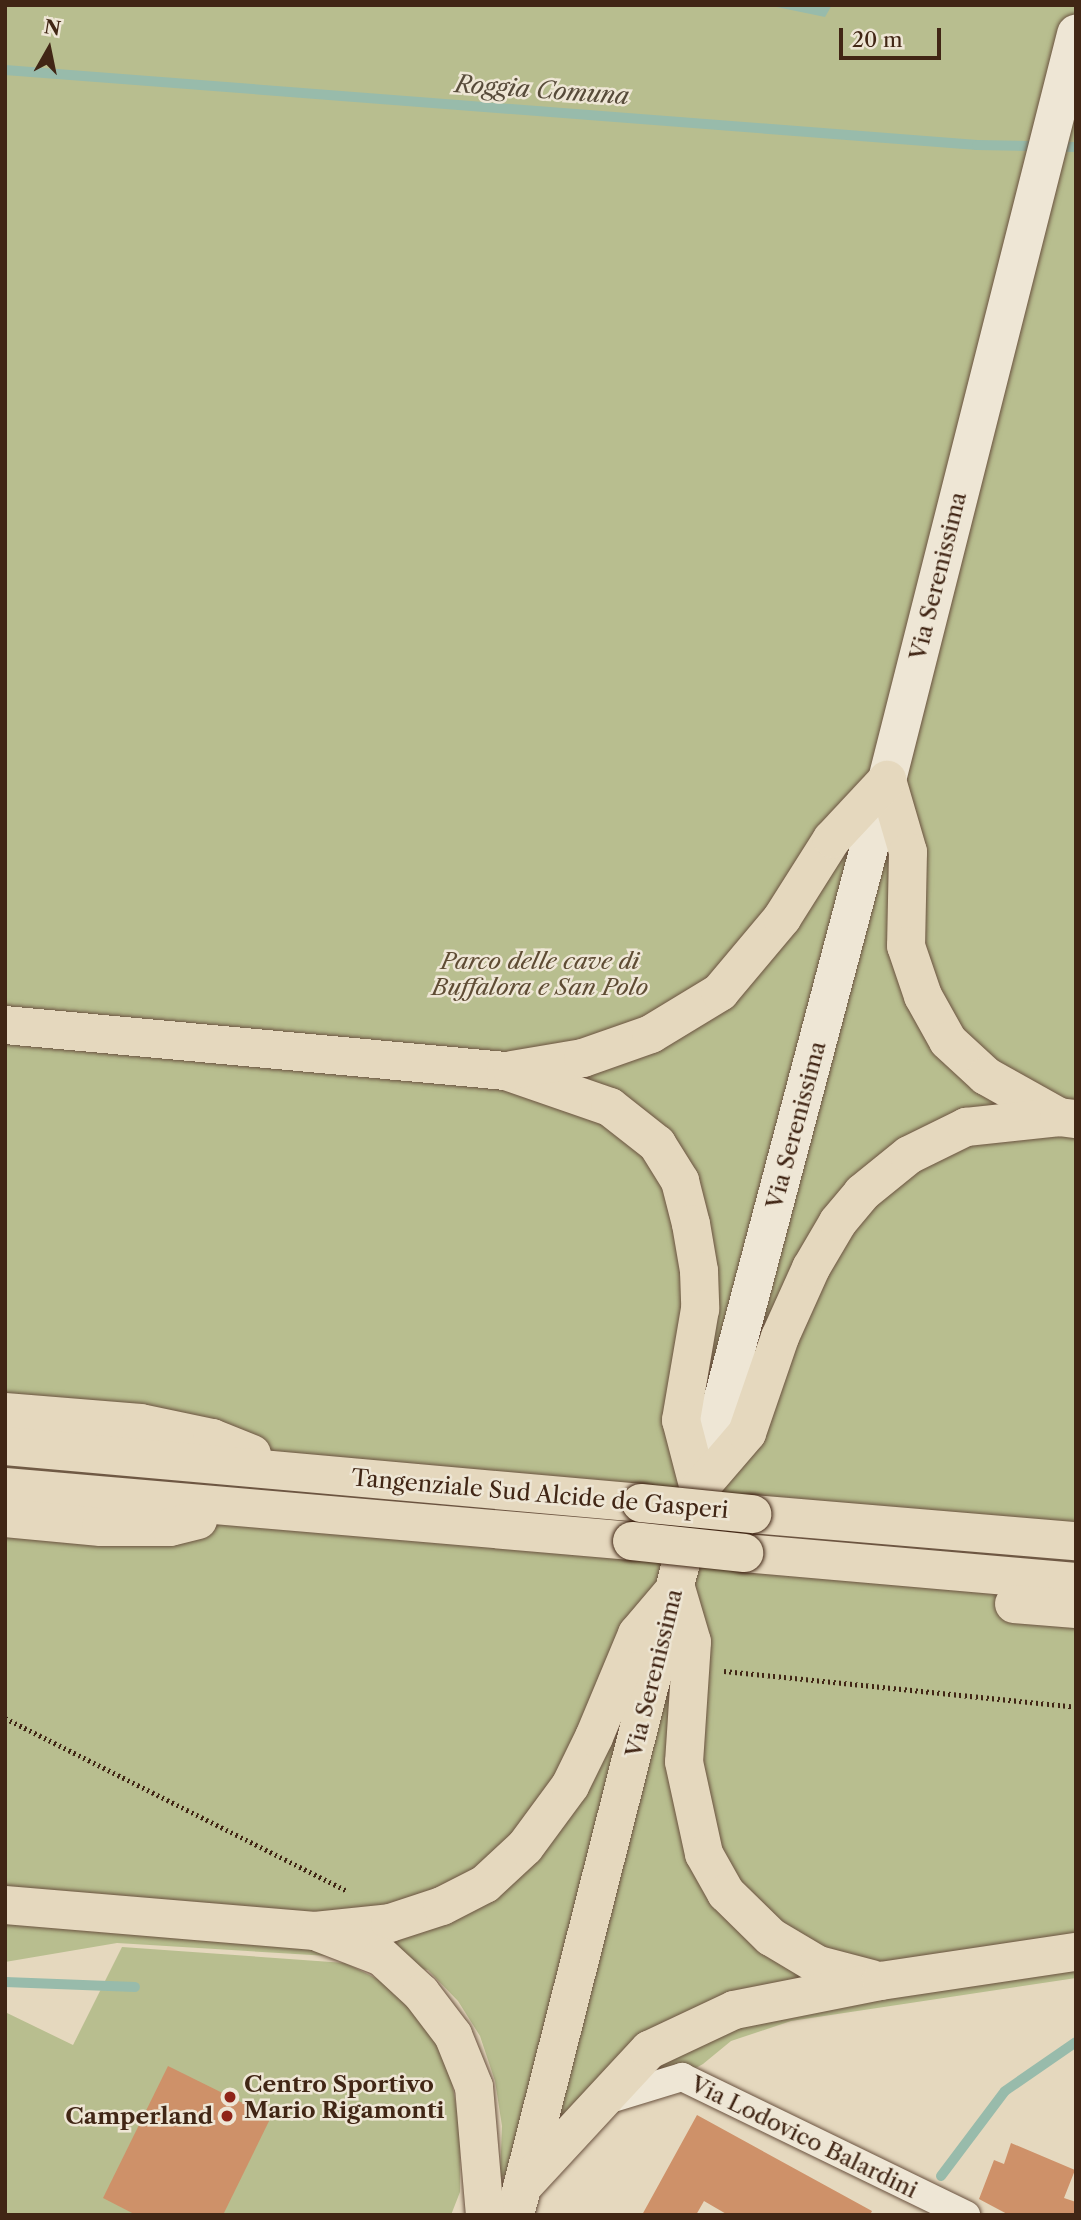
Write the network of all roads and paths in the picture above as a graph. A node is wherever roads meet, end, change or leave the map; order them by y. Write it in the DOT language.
graph roads {
  1 [pos="1076,34"];
  2 [pos="887,780"];
  3 [pos="5,1025"];
  4 [pos="506,1071"];
  5 [pos="1067,1118"];
  6 [pos="5,1412"];
  7 [pos="5,1446"];
  8 [pos="297,1472"];
  9 [pos="5,1488"];
  10 [pos="699,1489"];
  11 [pos="242,1509"];
  12 [pos="5,1518"];
  13 [pos="1070,1539"];
  14 [pos="881,1567"];
  15 [pos="1076,1582"];
  16 [pos="676,1588"];
  17 [pos="1076,1609"];
  18 [pos="692,1667"];
  19 [pos="1076,1707"];
  20 [pos="5,1718"];
  21 [pos="353,1894"];
  22 [pos="5,1905"];
  23 [pos="315,1931"];
  24 [pos="1076,1952"];
  25 [pos="881,1981"];
  26 [pos="600,2102"];
  27 [pos="519,2201"];
  28 [pos="485,2215"];
  29 [pos="965,2215"];
  1 -- 2 [label="main road, Via Serenissima"];
  2 -- 4 [label="main road"];
  2 -- 5 [label="main road"];
  2 -- 10 [label="main road, Via Serenissima"];
  3 -- 4 [label="main road"];
  4 -- 10 [label="main road"];
  5 -- 10 [label="main road"];
  6 -- 8 [label="main road"];
  7 -- 8 [label="main road, Tangenziale Sud Alcide de Gasperi"];
  8 -- 13 [label="main road, Tangenziale Sud Alcide de Gasperi, bridge"];
  9 -- 11 [label="main road, Tangenziale Sud Alcide de Gasperi"];
  10 -- 16 [label="main road, Via Serenissima"];
  11 -- 12 [label="main road"];
  11 -- 14 [label="main road, Tangenziale Sud Alcide de Gasperi, bridge"];
  14 -- 15 [label="main road, Tangenziale Sud Alcide de Gasperi"];
  14 -- 17 [label="main road"];
  16 -- 18 [label="main road"];
  16 -- 23 [label="main road"];
  16 -- 27 [label="main road, Via Serenissima"];
  18 -- 19 [label="path"];
  18 -- 25 [label="main road"];
  20 -- 21 [label="path"];
  22 -- 23 [label="main road"];
  23 -- 28 [label="main road"];
  24 -- 25 [label="main road"];
  25 -- 26 [label="main road"];
  26 -- 27 [label="main road"];
  26 -- 29 [label="street, Via Lodovico Balardini"];
}
